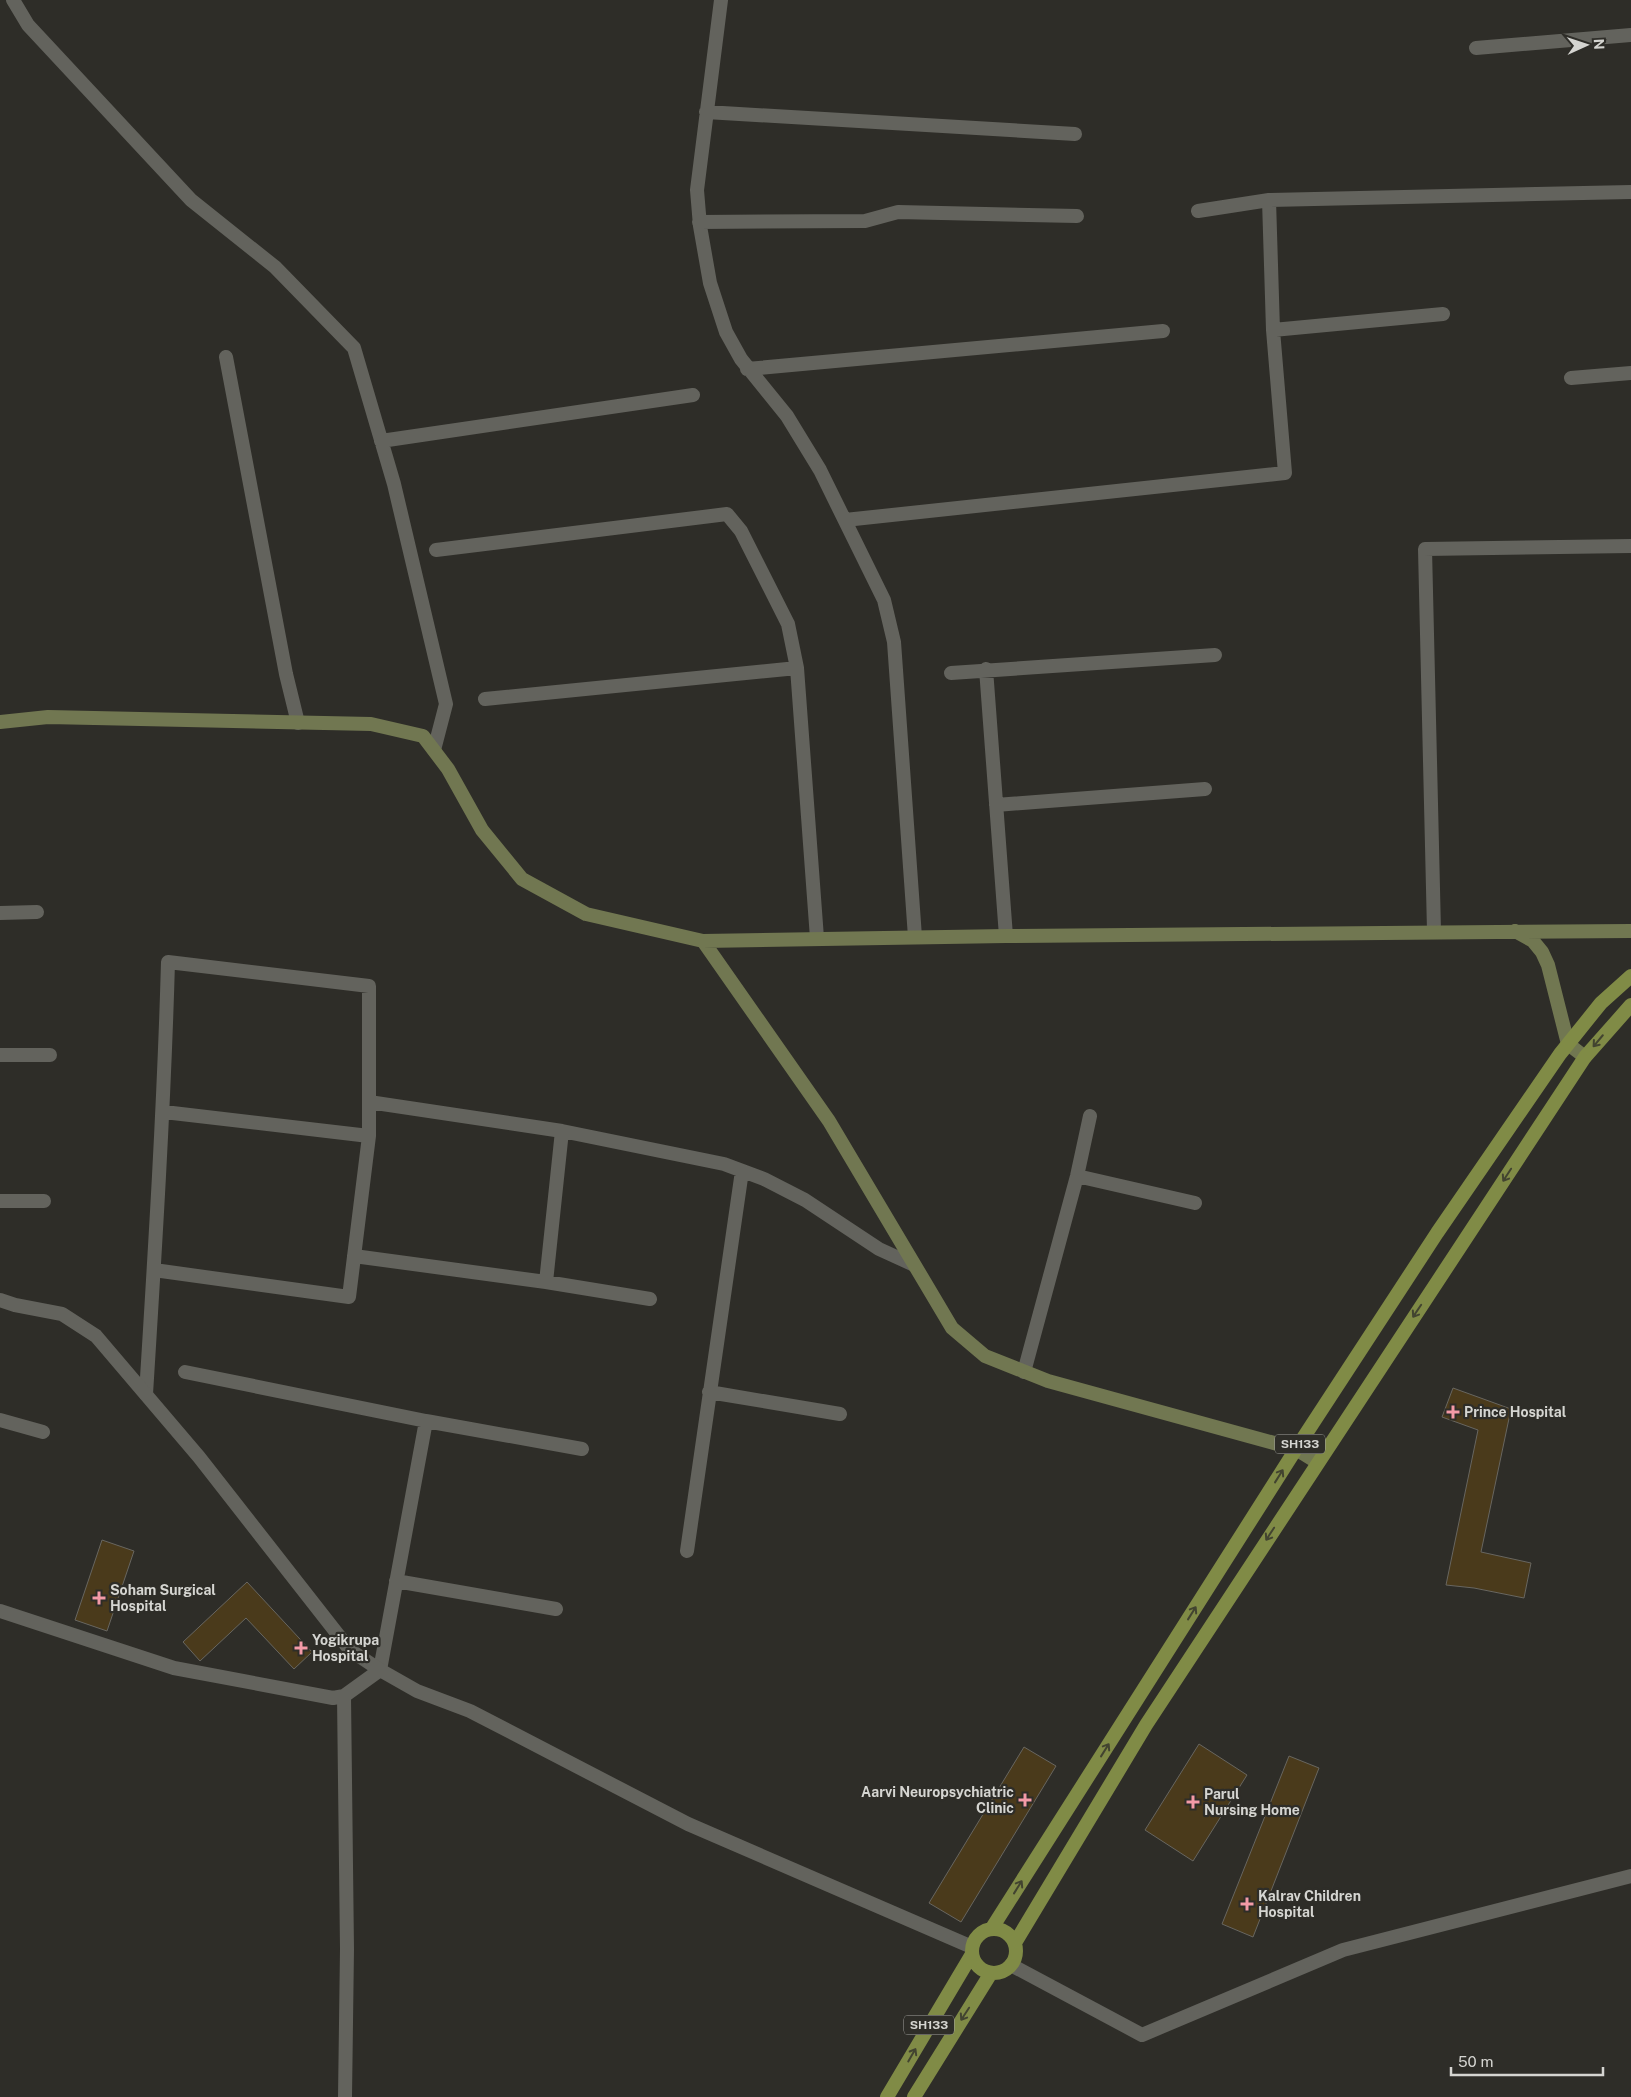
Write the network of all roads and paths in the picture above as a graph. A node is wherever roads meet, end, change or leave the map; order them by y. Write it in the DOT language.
graph roads {
  1 [pos="12,0"];
  2 [pos="721,0"];
  3 [pos="1631,35"];
  4 [pos="1476,48"];
  5 [pos="706,112"];
  6 [pos="1075,134"];
  7 [pos="1631,192"];
  8 [pos="1269,200"];
  9 [pos="1198,211"];
  10 [pos="1077,216"];
  11 [pos="699,222"];
  12 [pos="1443,314"];
  13 [pos="1273,330"];
  14 [pos="1163,331"];
  15 [pos="226,357"];
  16 [pos="747,369"];
  17 [pos="1631,373"];
  18 [pos="1571,378"];
  19 [pos="693,395"];
  20 [pos="381,441"];
  21 [pos="845,520"];
  22 [pos="1631,546"];
  23 [pos="436,550"];
  24 [pos="1215,655"];
  25 [pos="797,668"];
  26 [pos="986,669"];
  27 [pos="951,673"];
  28 [pos="485,699"];
  29 [pos="0,722"];
  30 [pos="298,723"];
  31 [pos="434,750"];
  32 [pos="1205,788"];
  33 [pos="996,805"];
  34 [pos="37,912"];
  35 [pos="0,913"];
  36 [pos="1514,930"];
  37 [pos="1434,931"];
  38 [pos="1631,931"];
  39 [pos="1006,936"];
  40 [pos="915,937"];
  41 [pos="817,938"];
  42 [pos="703,941"];
  43 [pos="1631,976"];
  44 [pos="1631,1005"];
  45 [pos="1568,1044"];
  46 [pos="0,1055"];
  47 [pos="50,1055"];
  48 [pos="1585,1057"];
  49 [pos="369,1102"];
  50 [pos="164,1112"];
  51 [pos="1090,1116"];
  52 [pos="562,1131"];
  53 [pos="369,1136"];
  54 [pos="742,1171"];
  55 [pos="1077,1176"];
  56 [pos="0,1201"];
  57 [pos="44,1201"];
  58 [pos="1195,1203"];
  59 [pos="354,1256"];
  60 [pos="914,1265"];
  61 [pos="154,1270"];
  62 [pos="546,1282"];
  63 [pos="650,1299"];
  64 [pos="0,1300"];
  65 [pos="185,1372"];
  66 [pos="1024,1372"];
  67 [pos="709,1392"];
  68 [pos="146,1394"];
  69 [pos="840,1414"];
  70 [pos="0,1420"];
  71 [pos="426,1421"];
  72 [pos="43,1432"];
  73 [pos="582,1449"];
  74 [pos="1296,1449"];
  75 [pos="1317,1462"];
  76 [pos="687,1551"];
  77 [pos="396,1581"];
  78 [pos="556,1609"];
  79 [pos="0,1611"];
  80 [pos="380,1670"];
  81 [pos="344,1696"];
  82 [pos="1631,1876"];
  83 [pos="992,1928"];
  84 [pos="1015,1943"];
  85 [pos="972,1950"];
  86 [pos="1011,1965"];
  87 [pos="991,1973"];
  88 [pos="344,2097"];
  89 [pos="887,2097"];
  90 [pos="914,2097"];
  1 -- 20 [label="street"];
  2 -- 5 [label="street"];
  3 -- 4 [label="street"];
  5 -- 6 [label="street"];
  5 -- 11 [label="street"];
  7 -- 8 [label="street"];
  8 -- 9 [label="street"];
  8 -- 13 [label="street"];
  10 -- 11 [label="street"];
  11 -- 16 [label="street"];
  12 -- 13 [label="street"];
  13 -- 21 [label="street"];
  14 -- 16 [label="street"];
  15 -- 30 [label="street"];
  16 -- 21 [label="street"];
  17 -- 18 [label="street"];
  19 -- 20 [label="street"];
  20 -- 31 [label="street"];
  21 -- 40 [label="street"];
  22 -- 37 [label="street"];
  23 -- 25 [label="street"];
  24 -- 26 [label="street"];
  25 -- 28 [label="street"];
  25 -- 41 [label="street"];
  26 -- 27 [label="street"];
  26 -- 33 [label="street"];
  29 -- 30 [label="main road"];
  30 -- 31 [label="main road"];
  31 -- 42 [label="main road"];
  32 -- 33 [label="street"];
  33 -- 39 [label="street"];
  34 -- 35 [label="street"];
  36 -- 37 [label="main road"];
  36 -- 38 [label="main road"];
  36 -- 45 [label="main road"];
  37 -- 39 [label="main road"];
  39 -- 40 [label="main road"];
  40 -- 41 [label="main road"];
  41 -- 42 [label="main road"];
  42 -- 60 [label="main road"];
  43 -- 45 [label="main road, SH133"];
  44 -- 48 [label="main road, one-way"];
  45 -- 48 [label="main road"];
  45 -- 74 [label="main road, SH133"];
  46 -- 47 [label="street"];
  48 -- 75 [label="main road, one-way"];
  49 -- 50 [label="street"];
  49 -- 52 [label="street"];
  49 -- 53 [label="street"];
  50 -- 53 [label="street"];
  50 -- 61 [label="street"];
  51 -- 55 [label="street"];
  52 -- 54 [label="street"];
  52 -- 62 [label="street"];
  53 -- 59 [label="street"];
  54 -- 60 [label="street"];
  54 -- 67 [label="street"];
  55 -- 58 [label="street"];
  55 -- 66 [label="street"];
  56 -- 57 [label="street"];
  59 -- 61 [label="street"];
  59 -- 62 [label="street"];
  60 -- 66 [label="main road"];
  61 -- 68 [label="street"];
  62 -- 63 [label="street"];
  64 -- 68 [label="street"];
  65 -- 71 [label="street"];
  66 -- 74 [label="main road"];
  67 -- 69 [label="street"];
  67 -- 76 [label="street"];
  68 -- 80 [label="street"];
  70 -- 72 [label="street"];
  71 -- 73 [label="street"];
  71 -- 77 [label="street"];
  74 -- 75 [label="main road"];
  83 -- 74 [label="main road, SH133, one-way"];
  75 -- 84 [label="main road, one-way"];
  77 -- 78 [label="street"];
  77 -- 80 [label="street"];
  79 -- 81 [label="street"];
  80 -- 81 [label="street"];
  80 -- 85 [label="street"];
  81 -- 88 [label="street"];
  82 -- 86 [label="street"];
  83 -- 84 [label="main road"];
  83 -- 85 [label="main road"];
  84 -- 86 [label="main road"];
  85 -- 87 [label="main road"];
  89 -- 85 [label="main road, SH133, one-way"];
  86 -- 87 [label="main road"];
  87 -- 90 [label="main road, one-way"];
}
